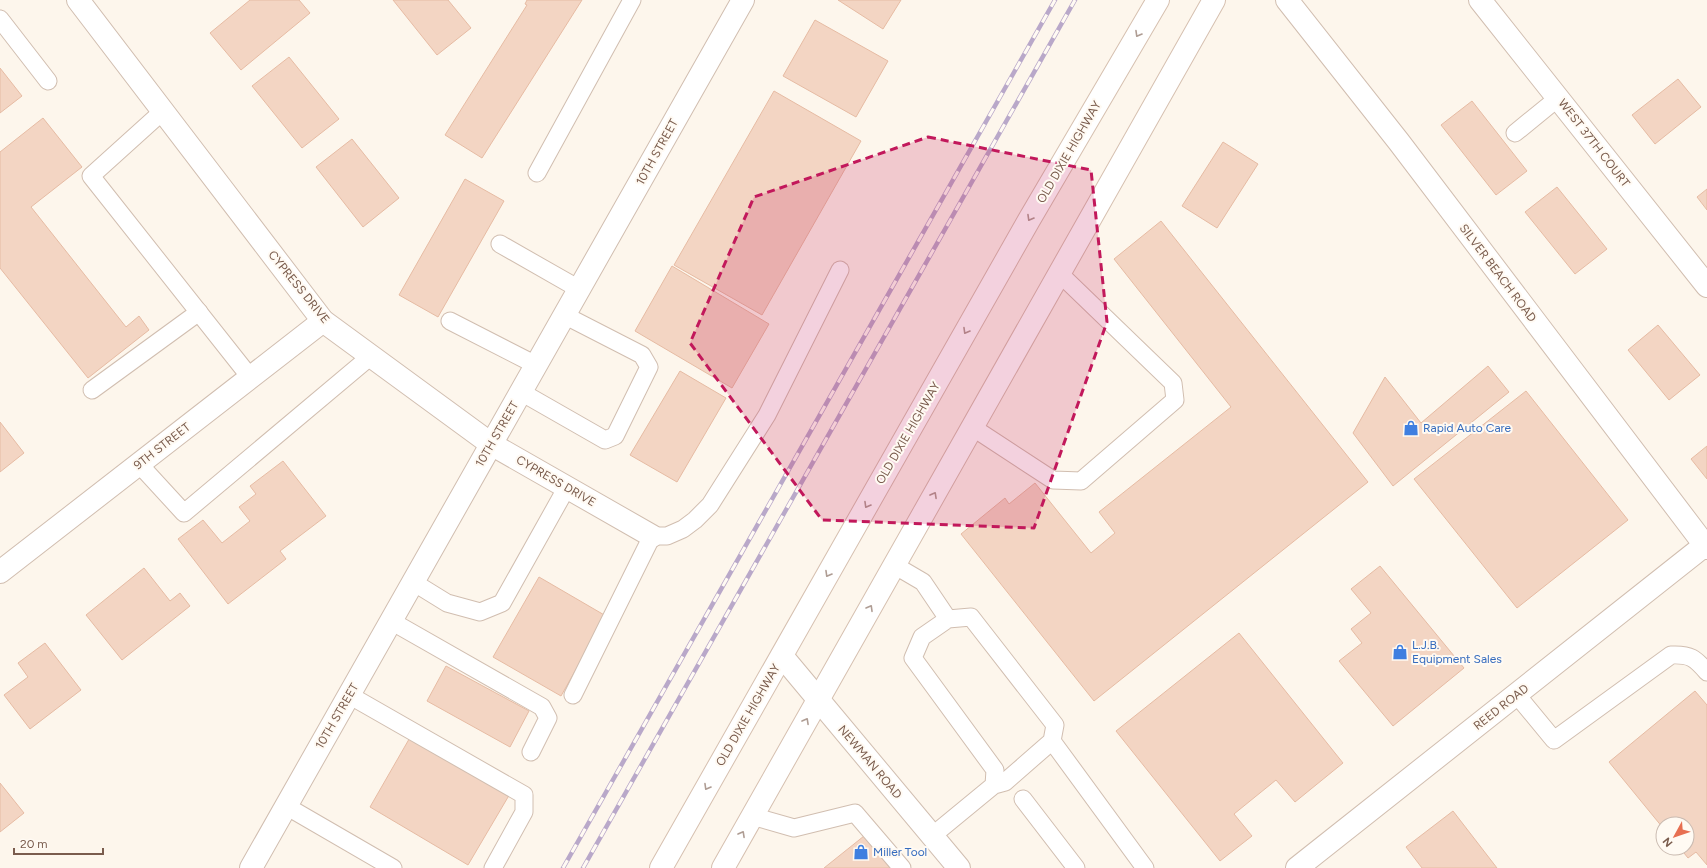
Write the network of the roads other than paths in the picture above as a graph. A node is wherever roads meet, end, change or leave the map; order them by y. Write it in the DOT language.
graph roads {
  1 [pos="78,0"];
  2 [pos="632,0"];
  3 [pos="742,0"];
  4 [pos="1158,0"];
  5 [pos="1214,0"];
  6 [pos="1286,0"];
  7 [pos="1480,0"];
  8 [pos="0,19"];
  9 [pos="48,81"];
  10 [pos="1558,98"];
  11 [pos="163,111"];
  12 [pos="1515,133"];
  13 [pos="537,173"];
  14 [pos="500,244"];
  15 [pos="840,270"];
  16 [pos="1060,273"];
  17 [pos="1707,286"];
  18 [pos="579,289"];
  19 [pos="199,312"];
  20 [pos="564,315"];
  21 [pos="323,321"];
  22 [pos="450,321"];
  23 [pos="371,356"];
  24 [pos="536,365"];
  25 [pos="250,377"];
  26 [pos="92,390"];
  27 [pos="521,392"];
  28 [pos="972,427"];
  29 [pos="491,444"];
  30 [pos="139,464"];
  31 [pos="567,487"];
  32 [pos="652,536"];
  33 [pos="1706,547"];
  34 [pos="894,565"];
  35 [pos="0,572"];
  36 [pos="413,582"];
  37 [pos="948,619"];
  38 [pos="391,622"];
  39 [pos="782,656"];
  40 [pos="1707,672"];
  41 [pos="1516,694"];
  42 [pos="349,695"];
  43 [pos="573,695"];
  44 [pos="818,699"];
  45 [pos="1052,741"];
  46 [pos="531,752"];
  47 [pos="994,785"];
  48 [pos="1022,799"];
  49 [pos="286,806"];
  50 [pos="752,816"];
  51 [pos="932,836"];
  52 [pos="251,868"];
  53 [pos="393,868"];
  54 [pos="493,868"];
  55 [pos="661,868"];
  56 [pos="723,868"];
  57 [pos="902,868"];
  58 [pos="959,868"];
  59 [pos="1076,868"];
  60 [pos="1145,868"];
  61 [pos="1297,868"];
  1 -- 11 [label="street, CYPRESS DRIVE"];
  2 -- 13 [label="lane"];
  3 -- 18 [label="street, 10TH STREET"];
  4 -- 39 [label="street, OLD DIXIE HIGHWAY, one-way"];
  5 -- 16 [label="street"];
  6 -- 33 [label="street, SILVER BEACH ROAD"];
  7 -- 10 [label="street, WEST 37TH COURT"];
  8 -- 9 [label="lane"];
  10 -- 12 [label="lane"];
  10 -- 17 [label="street, WEST 37TH COURT"];
  11 -- 19 [label="lane"];
  11 -- 21 [label="street, CYPRESS DRIVE"];
  14 -- 18 [label="lane"];
  15 -- 32 [label="lane"];
  16 -- 28 [label="street"];
  16 -- 28 [label="lane"];
  18 -- 20 [label="street, 10TH STREET"];
  19 -- 25 [label="lane"];
  19 -- 26 [label="lane"];
  20 -- 24 [label="street, 10TH STREET"];
  20 -- 27 [label="lane"];
  21 -- 23 [label="street, CYPRESS DRIVE"];
  21 -- 25 [label="street, 9TH STREET"];
  22 -- 24 [label="lane"];
  23 -- 29 [label="street, CYPRESS DRIVE"];
  23 -- 30 [label="lane"];
  24 -- 27 [label="street, 10TH STREET"];
  25 -- 30 [label="street, 9TH STREET"];
  27 -- 29 [label="street, 10TH STREET"];
  34 -- 28 [label="street, one-way"];
  29 -- 31 [label="street, CYPRESS DRIVE"];
  29 -- 36 [label="street, 10TH STREET"];
  30 -- 35 [label="street, 9TH STREET"];
  31 -- 32 [label="street, CYPRESS DRIVE"];
  31 -- 36 [label="lane"];
  32 -- 43 [label="lane"];
  33 -- 41 [label="street, REED ROAD"];
  34 -- 37 [label="lane"];
  44 -- 34 [label="street, one-way"];
  36 -- 38 [label="street, 10TH STREET"];
  37 -- 45 [label="lane"];
  37 -- 47 [label="lane"];
  38 -- 42 [label="street, 10TH STREET"];
  38 -- 46 [label="lane"];
  39 -- 44 [label="street, NEWMAN ROAD"];
  39 -- 55 [label="street, OLD DIXIE HIGHWAY, one-way"];
  40 -- 41 [label="lane"];
  41 -- 61 [label="street, REED ROAD"];
  42 -- 49 [label="street, 10TH STREET"];
  42 -- 54 [label="lane"];
  50 -- 44 [label="street, one-way"];
  44 -- 51 [label="street, NEWMAN ROAD"];
  45 -- 47 [label="lane"];
  45 -- 60 [label="lane"];
  47 -- 51 [label="lane"];
  48 -- 59 [label="lane"];
  49 -- 52 [label="street, 10TH STREET"];
  49 -- 53 [label="lane"];
  56 -- 50 [label="street, one-way"];
  50 -- 57 [label="lane"];
  51 -- 58 [label="street, NEWMAN ROAD"];
}
